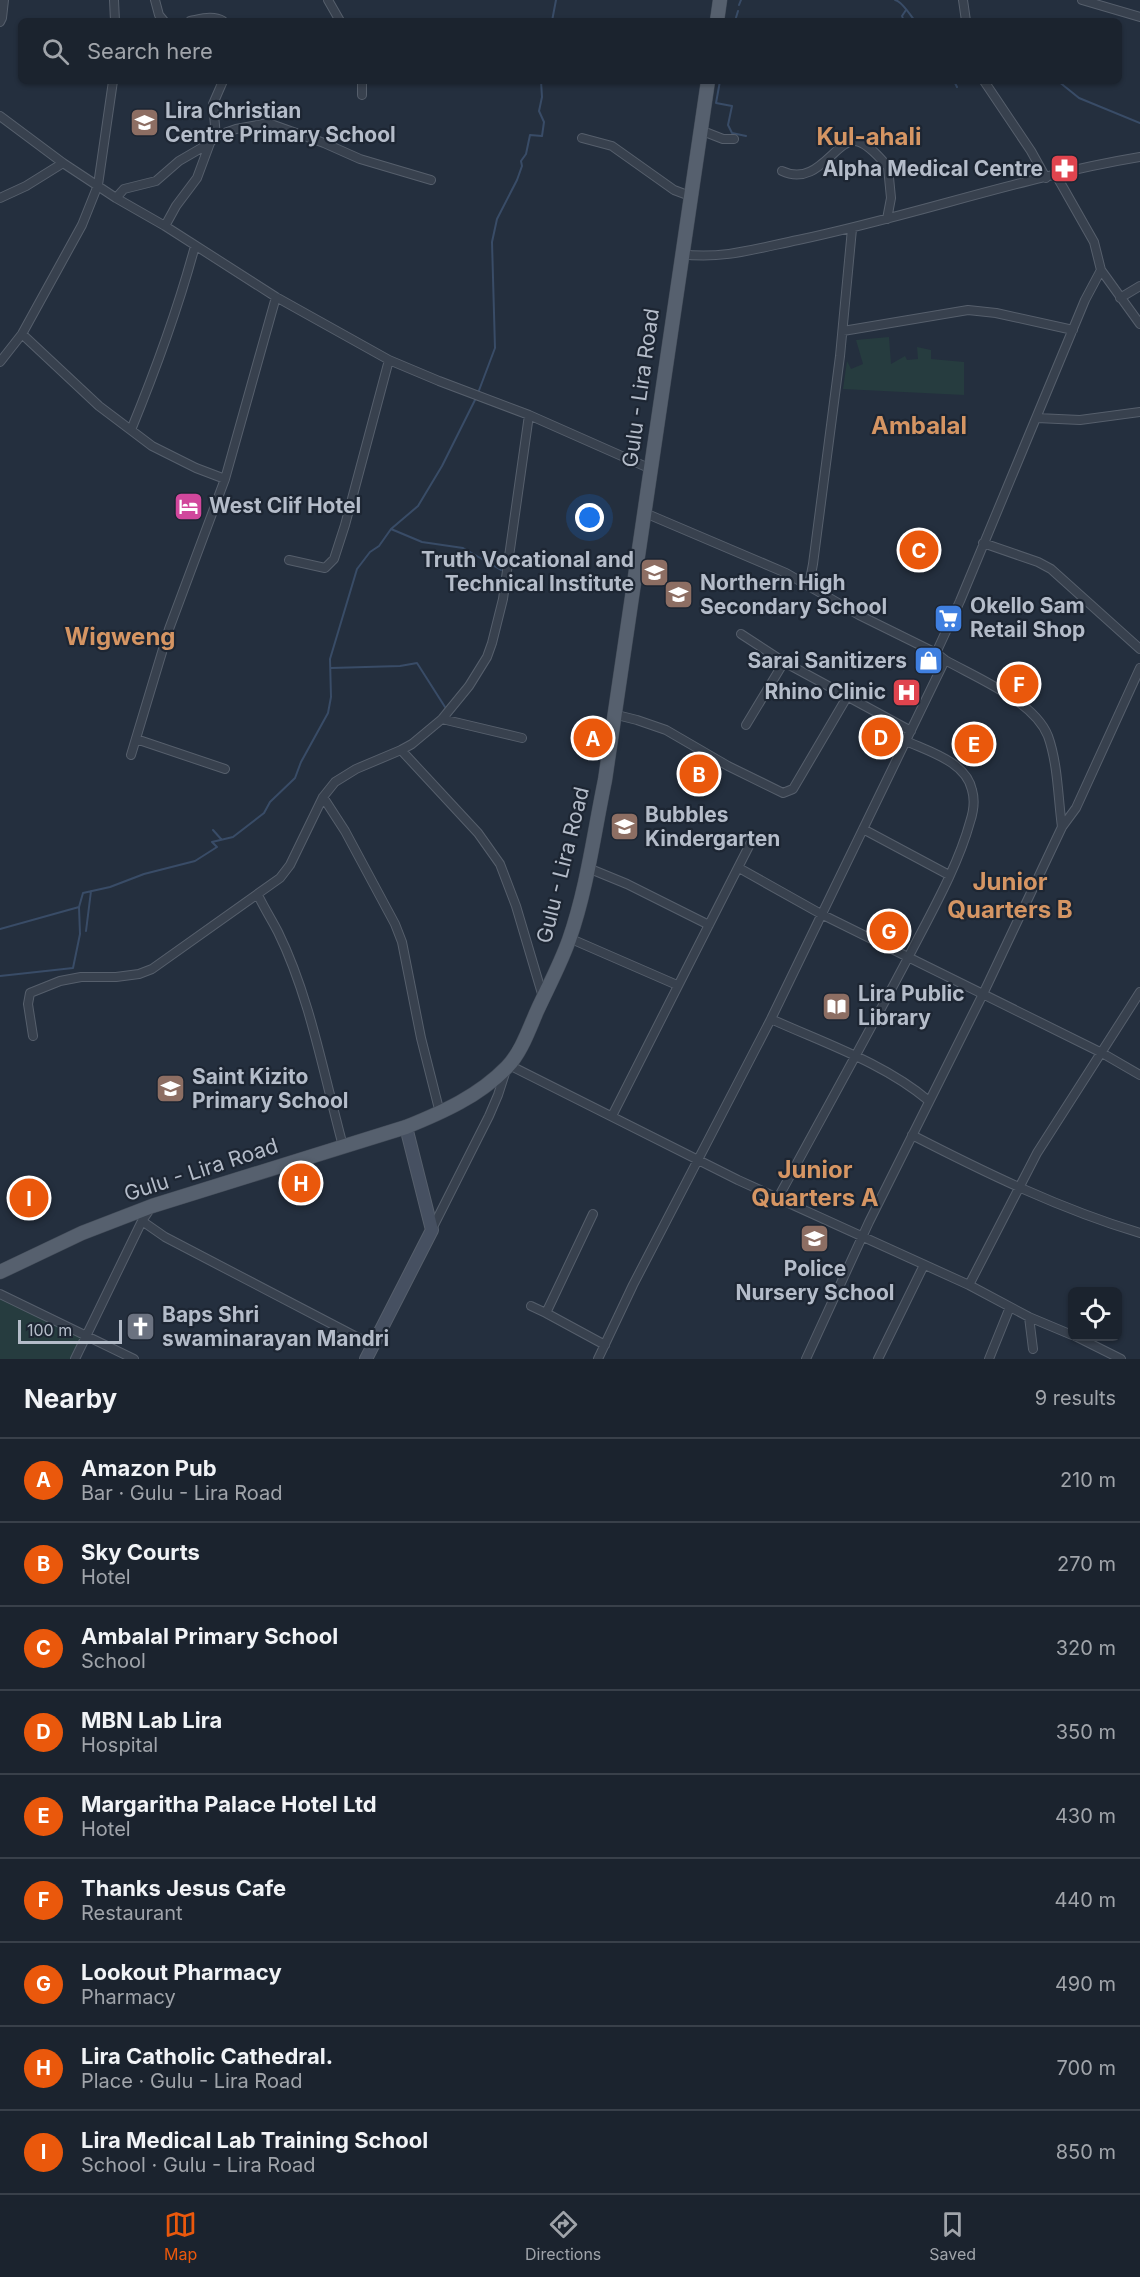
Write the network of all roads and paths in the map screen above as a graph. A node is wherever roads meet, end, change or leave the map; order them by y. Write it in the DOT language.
graph roads {
  1 [pos="4,0"];
  2 [pos="114,0"];
  3 [pos="155,0"];
  4 [pos="328,0"];
  5 [pos="720,0"];
  6 [pos="963,0"];
  7 [pos="1082,0"];
  8 [pos="1140,17"];
  9 [pos="115,18"];
  10 [pos="162,18"];
  11 [pos="338,18"];
  12 [pos="717,18"];
  13 [pos="966,18"];
  14 [pos="0,22"];
  15 [pos="112,84"];
  16 [pos="222,84"];
  17 [pos="362,84"];
  18 [pos="708,84"];
  19 [pos="986,84"];
  20 [pos="362,95"];
  21 [pos="0,116"];
  22 [pos="700,130"];
  23 [pos="582,138"];
  24 [pos="213,139"];
  25 [pos="731,140"];
  26 [pos="1140,157"];
  27 [pos="63,163"];
  28 [pos="782,171"];
  29 [pos="1056,175"];
  30 [pos="1046,178"];
  31 [pos="431,180"];
  32 [pos="98,185"];
  33 [pos="690,196"];
  34 [pos="0,198"];
  35 [pos="116,198"];
  36 [pos="887,219"];
  37 [pos="165,226"];
  38 [pos="852,229"];
  39 [pos="195,246"];
  40 [pos="681,254"];
  41 [pos="1101,270"];
  42 [pos="1140,286"];
  43 [pos="276,297"];
  44 [pos="1120,298"];
  45 [pos="1140,324"];
  46 [pos="1073,330"];
  47 [pos="843,331"];
  48 [pos="22,334"];
  49 [pos="389,360"];
  50 [pos="0,362"];
  51 [pos="1140,412"];
  52 [pos="529,415"];
  53 [pos="1036,418"];
  54 [pos="131,430"];
  55 [pos="651,469"];
  56 [pos="225,479"];
  57 [pos="645,513"];
  58 [pos="983,543"];
  59 [pos="288,560"];
  60 [pos="808,585"];
  61 [pos="741,634"];
  62 [pos="1140,649"];
  63 [pos="936,653"];
  64 [pos="945,660"];
  65 [pos="783,662"];
  66 [pos="1140,668"];
  67 [pos="847,697"];
  68 [pos="613,714"];
  69 [pos="442,719"];
  70 [pos="746,725"];
  71 [pos="911,731"];
  72 [pos="522,738"];
  73 [pos="136,739"];
  74 [pos="906,741"];
  75 [pos="401,750"];
  76 [pos="131,755"];
  77 [pos="225,769"];
  78 [pos="323,797"];
  79 [pos="1058,801"];
  80 [pos="1076,808"];
  81 [pos="1062,827"];
  82 [pos="864,829"];
  83 [pos="750,844"];
  84 [pos="588,868"];
  85 [pos="739,868"];
  86 [pos="949,875"];
  87 [pos="258,896"];
  88 [pos="821,914"];
  89 [pos="709,925"];
  90 [pos="570,938"];
  91 [pos="908,957"];
  92 [pos="677,986"];
  93 [pos="1140,992"];
  94 [pos="983,994"];
  95 [pos="543,998"];
  96 [pos="771,1019"];
  97 [pos="33,1036"];
  98 [pos="1102,1053"];
  99 [pos="856,1057"];
  100 [pos="508,1066"];
  101 [pos="1140,1076"];
  102 [pos="929,1101"];
  103 [pos="440,1113"];
  104 [pos="612,1116"];
  105 [pos="406,1127"];
  106 [pos="912,1135"];
  107 [pos="343,1146"];
  108 [pos="699,1160"];
  109 [pos="1018,1188"];
  110 [pos="778,1198"];
  111 [pos="152,1206"];
  112 [pos="593,1214"];
  113 [pos="142,1221"];
  114 [pos="432,1230"];
  115 [pos="1140,1233"];
  116 [pos="862,1238"];
  117 [pos="924,1265"];
  118 [pos="0,1272"];
  119 [pos="969,1285"];
  120 [pos="0,1294"];
  121 [pos="531,1306"];
  122 [pos="1010,1307"];
  123 [pos="546,1314"];
  124 [pos="1029,1317"];
  125 [pos="1068,1333"];
  126 [pos="88,1335"];
  127 [pos="1084,1341"];
  128 [pos="372,1345"];
  129 [pos="605,1345"];
  130 [pos="1033,1349"];
  131 [pos="75,1359"];
  132 [pos="134,1359"];
  133 [pos="366,1359"];
  134 [pos="598,1359"];
  135 [pos="806,1359"];
  136 [pos="878,1359"];
  137 [pos="989,1359"];
  138 [pos="1121,1359"];
  1 -- 14 [label="street"];
  2 -- 9 [label="street"];
  3 -- 10 [label="street"];
  4 -- 11 [label="street"];
  5 -- 12 [label="main road"];
  6 -- 13 [label="street"];
  7 -- 8 [label="street"];
  15 -- 32 [label="street"];
  16 -- 24 [label="street"];
  17 -- 20 [label="street"];
  18 -- 22 [label="main road, Gulu - Lira Road"];
  19 -- 30 [label="street"];
  21 -- 27 [label="street"];
  22 -- 25 [label="street"];
  22 -- 33 [label="main road, Gulu - Lira Road"];
  23 -- 33 [label="street"];
  24 -- 31 [label="street"];
  24 -- 35 [label="street"];
  24 -- 37 [label="street"];
  26 -- 29 [label="street"];
  27 -- 32 [label="street"];
  27 -- 34 [label="street"];
  28 -- 36 [label="street"];
  29 -- 30 [label="street"];
  29 -- 41 [label="street"];
  30 -- 36 [label="street"];
  32 -- 35 [label="street"];
  32 -- 48 [label="street"];
  33 -- 40 [label="main road, Gulu - Lira Road"];
  35 -- 37 [label="street"];
  36 -- 38 [label="street"];
  37 -- 39 [label="street"];
  38 -- 40 [label="street"];
  38 -- 47 [label="street"];
  39 -- 43 [label="street"];
  39 -- 54 [label="street"];
  40 -- 55 [label="main road, Gulu - Lira Road"];
  41 -- 44 [label="street"];
  41 -- 46 [label="street"];
  42 -- 44 [label="street"];
  43 -- 49 [label="street"];
  43 -- 56 [label="street"];
  44 -- 45 [label="street"];
  46 -- 47 [label="street"];
  46 -- 53 [label="street"];
  47 -- 60 [label="street"];
  48 -- 50 [label="street"];
  48 -- 54 [label="street"];
  49 -- 52 [label="street"];
  49 -- 59 [label="street"];
  51 -- 53 [label="street"];
  52 -- 55 [label="street"];
  52 -- 69 [label="street"];
  53 -- 58 [label="street"];
  54 -- 56 [label="street"];
  55 -- 57 [label="main road, Gulu - Lira Road"];
  56 -- 73 [label="street"];
  57 -- 60 [label="street"];
  57 -- 68 [label="main road, Gulu - Lira Road"];
  58 -- 62 [label="street"];
  58 -- 63 [label="street"];
  60 -- 63 [label="street"];
  61 -- 65 [label="street"];
  63 -- 64 [label="street"];
  64 -- 71 [label="street"];
  64 -- 79 [label="street"];
  65 -- 67 [label="street"];
  65 -- 70 [label="street"];
  66 -- 80 [label="street"];
  67 -- 68 [label="street"];
  67 -- 71 [label="street"];
  68 -- 84 [label="main road, Gulu - Lira Road"];
  69 -- 72 [label="street"];
  69 -- 75 [label="street"];
  71 -- 74 [label="street"];
  73 -- 76 [label="street"];
  73 -- 77 [label="street"];
  74 -- 82 [label="street"];
  74 -- 86 [label="street"];
  75 -- 78 [label="street"];
  75 -- 95 [label="street"];
  78 -- 87 [label="street"];
  78 -- 103 [label="street"];
  79 -- 80 [label="street"];
  79 -- 81 [label="street"];
  80 -- 81 [label="street"];
  81 -- 94 [label="street"];
  82 -- 86 [label="street"];
  82 -- 88 [label="street"];
  83 -- 85 [label="street"];
  84 -- 89 [label="street"];
  84 -- 90 [label="main road, Gulu - Lira Road"];
  85 -- 88 [label="street"];
  85 -- 89 [label="street"];
  86 -- 91 [label="street"];
  87 -- 97 [label="street"];
  87 -- 107 [label="street"];
  88 -- 91 [label="street"];
  88 -- 96 [label="street"];
  89 -- 92 [label="street"];
  90 -- 92 [label="street"];
  90 -- 95 [label="main road, Gulu - Lira Road"];
  91 -- 94 [label="street"];
  91 -- 99 [label="street"];
  92 -- 104 [label="street"];
  93 -- 98 [label="street"];
  94 -- 98 [label="street"];
  94 -- 102 [label="street"];
  95 -- 100 [label="main road, Gulu - Lira Road"];
  96 -- 99 [label="street"];
  96 -- 108 [label="street"];
  98 -- 101 [label="street"];
  98 -- 109 [label="street"];
  99 -- 102 [label="street"];
  99 -- 110 [label="street"];
  100 -- 103 [label="main road, Gulu - Lira Road"];
  100 -- 104 [label="street"];
  100 -- 114 [label="street"];
  102 -- 106 [label="street"];
  103 -- 105 [label="main road, Gulu - Lira Road"];
  104 -- 108 [label="street"];
  105 -- 107 [label="main road, Gulu - Lira Road"];
  105 -- 114 [label="main road"];
  106 -- 109 [label="street"];
  106 -- 116 [label="street"];
  107 -- 111 [label="main road, Gulu - Lira Road"];
  108 -- 110 [label="street"];
  108 -- 129 [label="street"];
  109 -- 115 [label="street"];
  109 -- 119 [label="street"];
  110 -- 116 [label="street"];
  111 -- 113 [label="street"];
  111 -- 118 [label="main road, Gulu - Lira Road"];
  112 -- 123 [label="street"];
  113 -- 126 [label="street"];
  113 -- 128 [label="street"];
  114 -- 128 [label="main road"];
  116 -- 117 [label="street"];
  116 -- 135 [label="street"];
  117 -- 119 [label="street"];
  117 -- 136 [label="street"];
  119 -- 122 [label="street"];
  120 -- 126 [label="street"];
  121 -- 123 [label="street"];
  122 -- 124 [label="street"];
  122 -- 137 [label="street"];
  123 -- 129 [label="street"];
  124 -- 125 [label="street"];
  124 -- 130 [label="street"];
  126 -- 131 [label="street"];
  126 -- 132 [label="street"];
  127 -- 138 [label="street"];
  128 -- 133 [label="main road"];
  129 -- 134 [label="street"];
}
